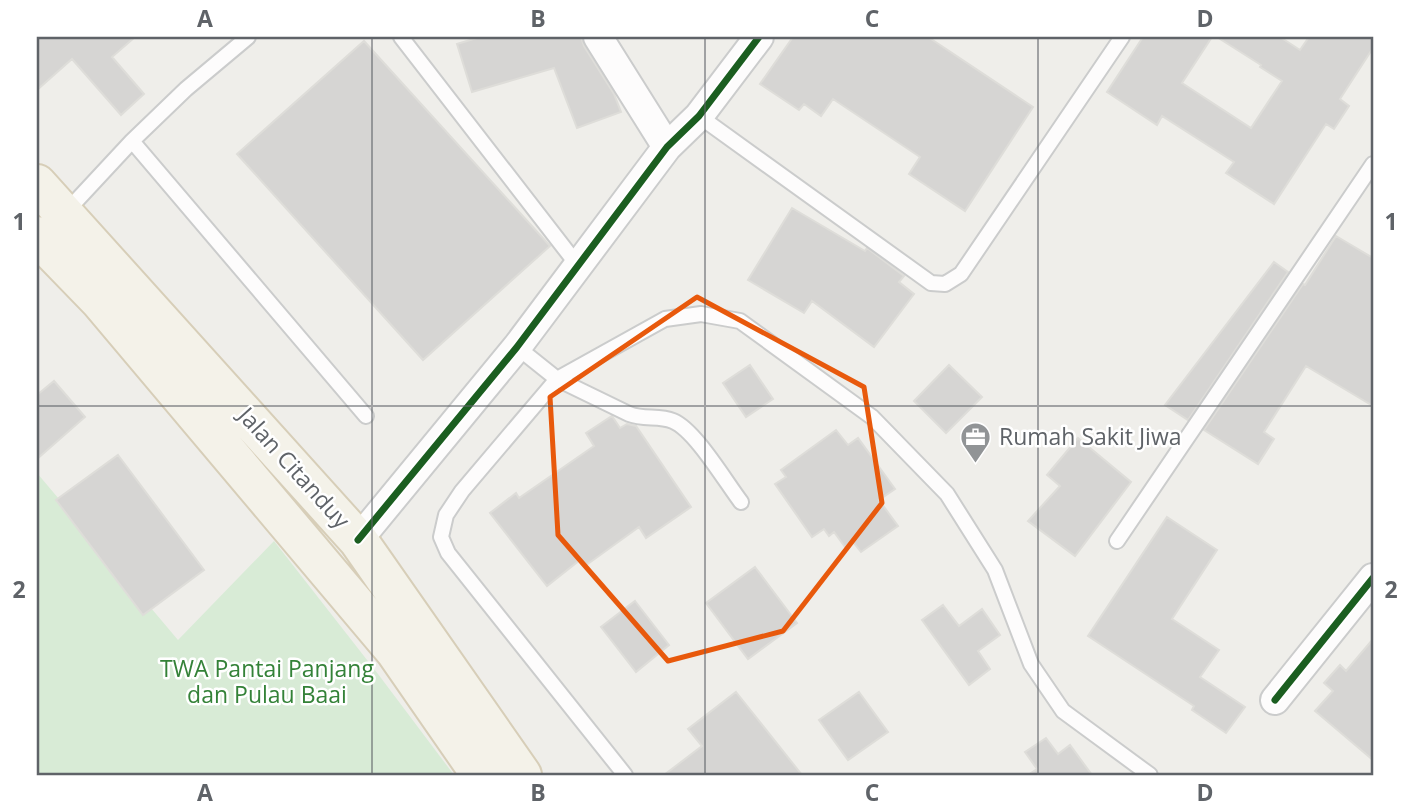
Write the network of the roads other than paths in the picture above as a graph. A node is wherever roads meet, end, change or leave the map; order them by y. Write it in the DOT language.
graph roads {
  1 [pos="248,37"];
  2 [pos="401,37"];
  3 [pos="598,37"];
  4 [pos="759,37"];
  5 [pos="1122,37"];
  6 [pos="699,116"];
  7 [pos="132,141"];
  8 [pos="667,147"];
  9 [pos="1373,164"];
  10 [pos="37,184"];
  11 [pos="50,225"];
  12 [pos="579,267"];
  13 [pos="517,347"];
  14 [pos="558,379"];
  15 [pos="366,416"];
  16 [pos="741,502"];
  17 [pos="358,540"];
  18 [pos="1117,541"];
  19 [pos="1373,578"];
  20 [pos="1275,700"];
  21 [pos="481,775"];
  22 [pos="522,775"];
  23 [pos="625,775"];
  24 [pos="1150,775"];
  1 -- 7 [label="lane"];
  2 -- 12 [label="lane"];
  3 -- 8 [label="street"];
  4 -- 6 [label="street"];
  5 -- 6 [label="lane"];
  6 -- 8 [label="street"];
  7 -- 11 [label="lane"];
  7 -- 15 [label="lane"];
  8 -- 12 [label="street"];
  9 -- 18 [label="lane"];
  10 -- 11 [label="main road, Jalan Citanduy"];
  11 -- 17 [label="main road, Jalan Citanduy"];
  11 -- 21 [label="main road, Jalan Citanduy"];
  12 -- 13 [label="street"];
  13 -- 14 [label="lane"];
  13 -- 17 [label="street"];
  14 -- 16 [label="lane"];
  14 -- 23 [label="lane"];
  14 -- 24 [label="lane"];
  17 -- 22 [label="main road, Jalan Citanduy"];
  19 -- 20 [label="street"];
}
